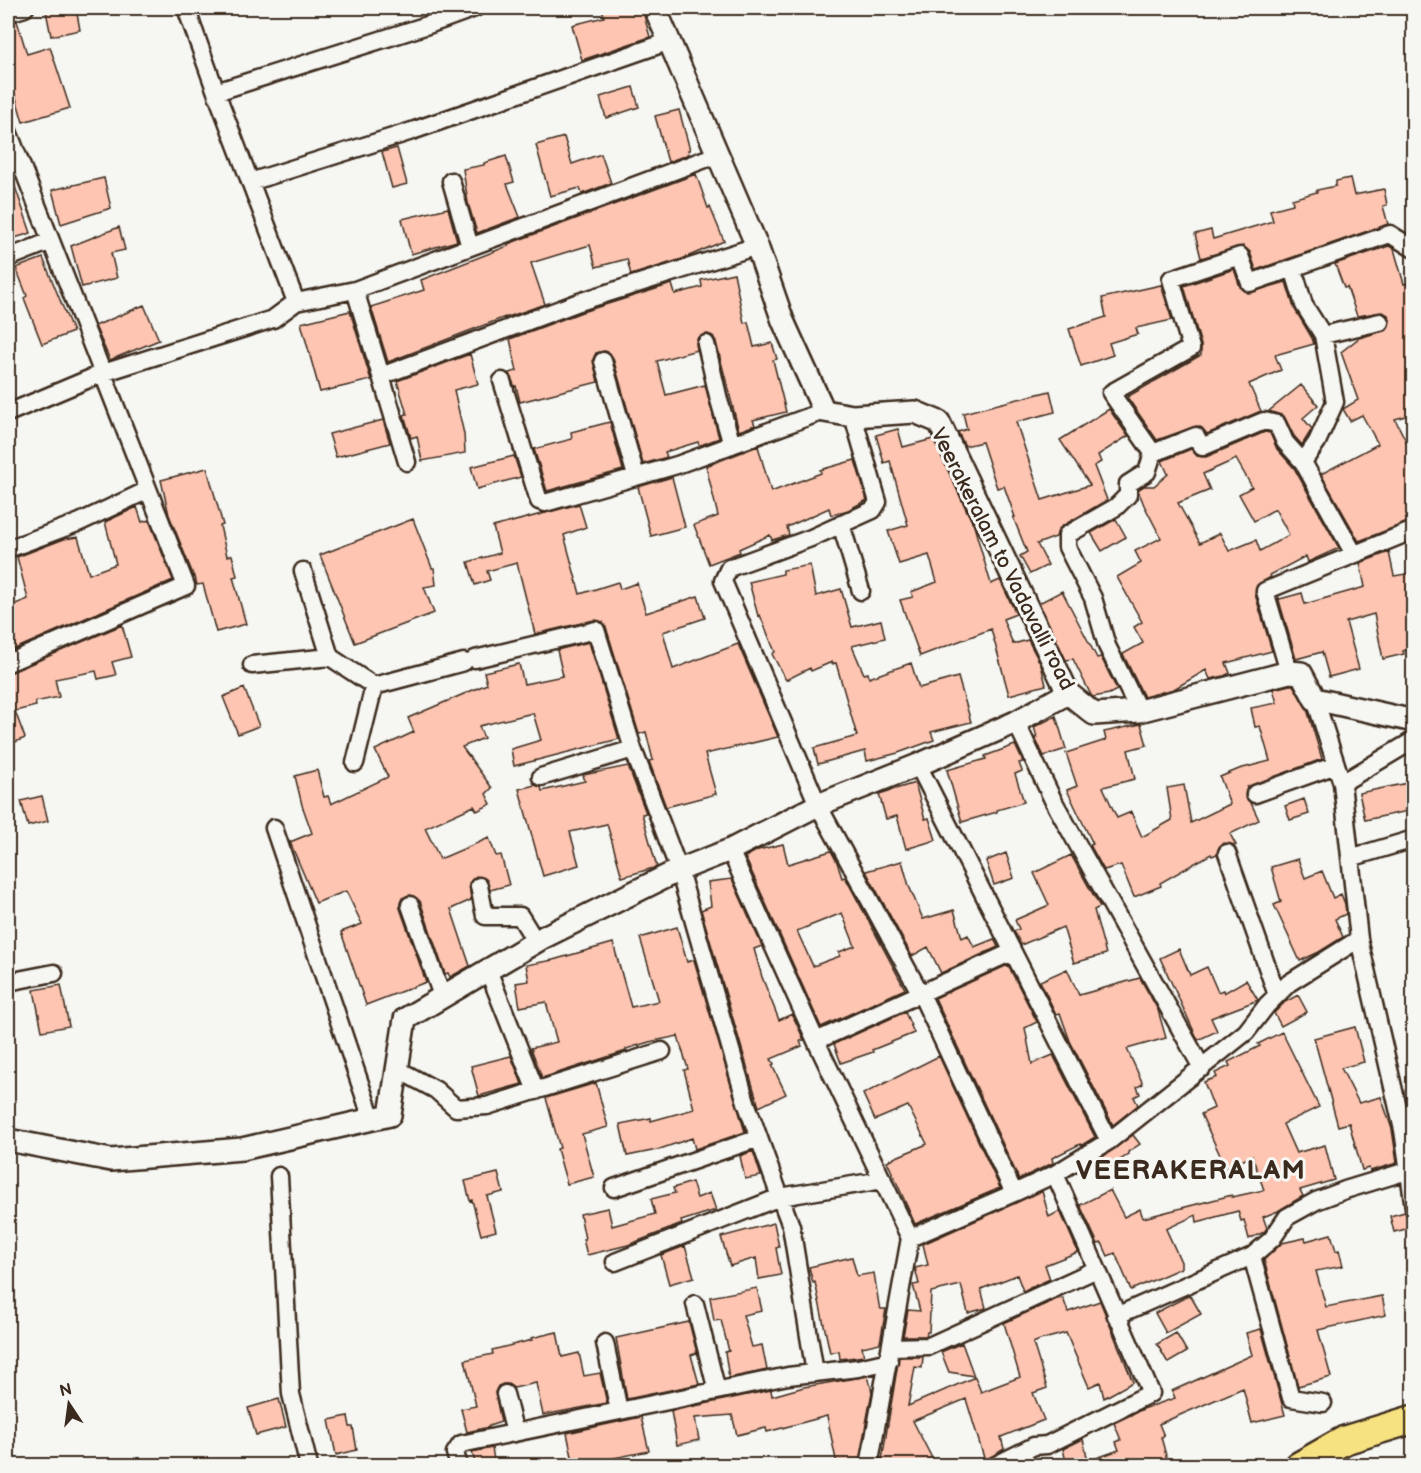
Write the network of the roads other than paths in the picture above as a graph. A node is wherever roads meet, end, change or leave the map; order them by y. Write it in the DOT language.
graph roads {
  1 [pos="25,8"];
  2 [pos="186,8"];
  3 [pos="436,8"];
  4 [pos="475,8"];
  5 [pos="655,8"];
  6 [pos="8,13"];
  7 [pos="453,16"];
  8 [pos="670,41"];
  9 [pos="216,92"];
  10 [pos="8,131"];
  11 [pos="719,154"];
  12 [pos="451,181"];
  13 [pos="250,182"];
  14 [pos="51,241"];
  15 [pos="757,246"];
  16 [pos="470,247"];
  17 [pos="1413,249"];
  18 [pos="8,258"];
  19 [pos="1293,268"];
  20 [pos="355,290"];
  21 [pos="296,302"];
  22 [pos="1380,322"];
  23 [pos="1323,335"];
  24 [pos="706,344"];
  25 [pos="603,361"];
  26 [pos="103,374"];
  27 [pos="381,376"];
  28 [pos="502,381"];
  29 [pos="824,411"];
  30 [pos="8,413"];
  31 [pos="853,416"];
  32 [pos="732,445"];
  33 [pos="1153,453"];
  34 [pos="407,462"];
  35 [pos="1303,462"];
  36 [pos="636,476"];
  37 [pos="148,490"];
  38 [pos="842,524"];
  39 [pos="1413,530"];
  40 [pos="8,549"];
  41 [pos="1354,554"];
  42 [pos="303,571"];
  43 [pos="861,591"];
  44 [pos="330,657"];
  45 [pos="8,663"];
  46 [pos="252,665"];
  47 [pos="1289,672"];
  48 [pos="374,686"];
  49 [pos="1068,693"];
  50 [pos="1315,699"];
  51 [pos="1139,711"];
  52 [pos="1413,721"];
  53 [pos="1016,722"];
  54 [pos="1413,740"];
  55 [pos="633,749"];
  56 [pos="355,763"];
  57 [pos="918,765"];
  58 [pos="1336,765"];
  59 [pos="541,777"];
  60 [pos="1342,783"];
  61 [pos="1255,794"];
  62 [pos="818,805"];
  63 [pos="274,828"];
  64 [pos="1413,839"];
  65 [pos="730,850"];
  66 [pos="1227,853"];
  67 [pos="1350,858"];
  68 [pos="679,870"];
  69 [pos="479,886"];
  70 [pos="410,905"];
  71 [pos="1359,939"];
  72 [pos="536,942"];
  73 [pos="1012,952"];
  74 [pos="489,970"];
  75 [pos="54,973"];
  76 [pos="8,982"];
  77 [pos="921,993"];
  78 [pos="1277,995"];
  79 [pos="442,996"];
  80 [pos="816,1041"];
  81 [pos="662,1052"];
  82 [pos="1202,1068"];
  83 [pos="397,1069"];
  84 [pos="536,1091"];
  85 [pos="372,1119"];
  86 [pos="1408,1129"];
  87 [pos="759,1138"];
  88 [pos="8,1140"];
  89 [pos="1108,1141"];
  90 [pos="1407,1171"];
  91 [pos="1055,1174"];
  92 [pos="279,1176"];
  93 [pos="883,1180"];
  94 [pos="614,1188"];
  95 [pos="1014,1193"];
  96 [pos="780,1197"];
  97 [pos="1413,1208"];
  98 [pos="910,1238"];
  99 [pos="1252,1256"];
  100 [pos="615,1262"];
  101 [pos="1098,1269"];
  102 [pos="695,1304"];
  103 [pos="1116,1316"];
  104 [pos="605,1342"];
  105 [pos="890,1354"];
  106 [pos="815,1373"];
  107 [pos="717,1391"];
  108 [pos="505,1394"];
  109 [pos="1323,1403"];
  110 [pos="619,1411"];
  111 [pos="1413,1419"];
  112 [pos="515,1433"];
  113 [pos="309,1466"];
  114 [pos="459,1466"];
  115 [pos="869,1466"];
  116 [pos="994,1466"];
  117 [pos="1299,1466"];
  1 -- 6 [label="street"];
  2 -- 9 [label="street"];
  3 -- 7 [label="street"];
  4 -- 7 [label="street"];
  5 -- 8 [label="street"];
  7 -- 9 [label="street"];
  8 -- 11 [label="street"];
  8 -- 13 [label="street"];
  9 -- 13 [label="street"];
  10 -- 14 [label="street"];
  11 -- 15 [label="street"];
  11 -- 16 [label="street"];
  12 -- 16 [label="street"];
  13 -- 21 [label="street"];
  14 -- 18 [label="street"];
  14 -- 26 [label="street"];
  15 -- 27 [label="street"];
  15 -- 29 [label="street"];
  16 -- 20 [label="street"];
  17 -- 19 [label="street"];
  19 -- 23 [label="street"];
  19 -- 33 [label="street"];
  20 -- 21 [label="street"];
  20 -- 27 [label="street"];
  21 -- 26 [label="street"];
  22 -- 23 [label="street"];
  23 -- 35 [label="street"];
  24 -- 32 [label="street"];
  25 -- 36 [label="street"];
  26 -- 30 [label="street"];
  26 -- 37 [label="street"];
  27 -- 34 [label="street"];
  28 -- 36 [label="street"];
  29 -- 31 [label="street, Veerakeralam to Vadavalli road"];
  29 -- 32 [label="street"];
  31 -- 38 [label="street"];
  31 -- 49 [label="street, Veerakeralam to Vadavalli road"];
  32 -- 36 [label="street"];
  33 -- 35 [label="street"];
  33 -- 51 [label="street"];
  35 -- 41 [label="street"];
  37 -- 40 [label="street"];
  37 -- 45 [label="street"];
  38 -- 43 [label="street"];
  38 -- 62 [label="street"];
  39 -- 41 [label="street"];
  41 -- 47 [label="street"];
  42 -- 44 [label="street"];
  44 -- 46 [label="street"];
  44 -- 48 [label="street"];
  47 -- 50 [label="street"];
  47 -- 51 [label="street, Veerakeralam to Vadavalli road"];
  48 -- 55 [label="street"];
  48 -- 56 [label="street"];
  49 -- 51 [label="street, Veerakeralam to Vadavalli road"];
  49 -- 53 [label="street"];
  50 -- 52 [label="street"];
  50 -- 58 [label="street"];
  53 -- 57 [label="street"];
  53 -- 82 [label="street"];
  54 -- 60 [label="street"];
  55 -- 59 [label="street"];
  55 -- 68 [label="street"];
  57 -- 62 [label="street"];
  57 -- 73 [label="street"];
  58 -- 60 [label="street"];
  58 -- 61 [label="street"];
  60 -- 67 [label="street"];
  62 -- 65 [label="street"];
  62 -- 77 [label="street"];
  63 -- 85 [label="street"];
  64 -- 67 [label="street"];
  65 -- 68 [label="street"];
  65 -- 80 [label="street"];
  66 -- 78 [label="street"];
  67 -- 71 [label="street"];
  68 -- 72 [label="street"];
  68 -- 87 [label="street"];
  69 -- 72 [label="street"];
  70 -- 79 [label="street"];
  71 -- 78 [label="street"];
  71 -- 86 [label="street"];
  72 -- 74 [label="street"];
  73 -- 77 [label="street"];
  73 -- 89 [label="street"];
  74 -- 79 [label="street"];
  74 -- 84 [label="street"];
  75 -- 76 [label="street"];
  77 -- 80 [label="street"];
  77 -- 95 [label="street"];
  78 -- 82 [label="street"];
  79 -- 83 [label="street"];
  80 -- 93 [label="street"];
  81 -- 84 [label="street"];
  82 -- 89 [label="street"];
  83 -- 84 [label="street"];
  83 -- 85 [label="street"];
  85 -- 88 [label="street"];
  86 -- 90 [label="street"];
  87 -- 94 [label="street"];
  87 -- 96 [label="street"];
  89 -- 91 [label="street"];
  90 -- 97 [label="street"];
  90 -- 99 [label="street"];
  91 -- 95 [label="street"];
  91 -- 101 [label="street"];
  92 -- 113 [label="street"];
  93 -- 96 [label="street"];
  93 -- 98 [label="street"];
  95 -- 98 [label="street"];
  96 -- 100 [label="street"];
  96 -- 106 [label="street"];
  98 -- 105 [label="street"];
  99 -- 103 [label="street"];
  99 -- 109 [label="street"];
  101 -- 103 [label="street"];
  101 -- 105 [label="street"];
  102 -- 107 [label="street"];
  103 -- 116 [label="street"];
  104 -- 110 [label="street"];
  105 -- 106 [label="street"];
  105 -- 115 [label="street"];
  106 -- 107 [label="street"];
  107 -- 110 [label="street"];
  108 -- 112 [label="street"];
  110 -- 112 [label="street"];
  111 -- 117 [label="main road"];
  112 -- 114 [label="street"];
}
